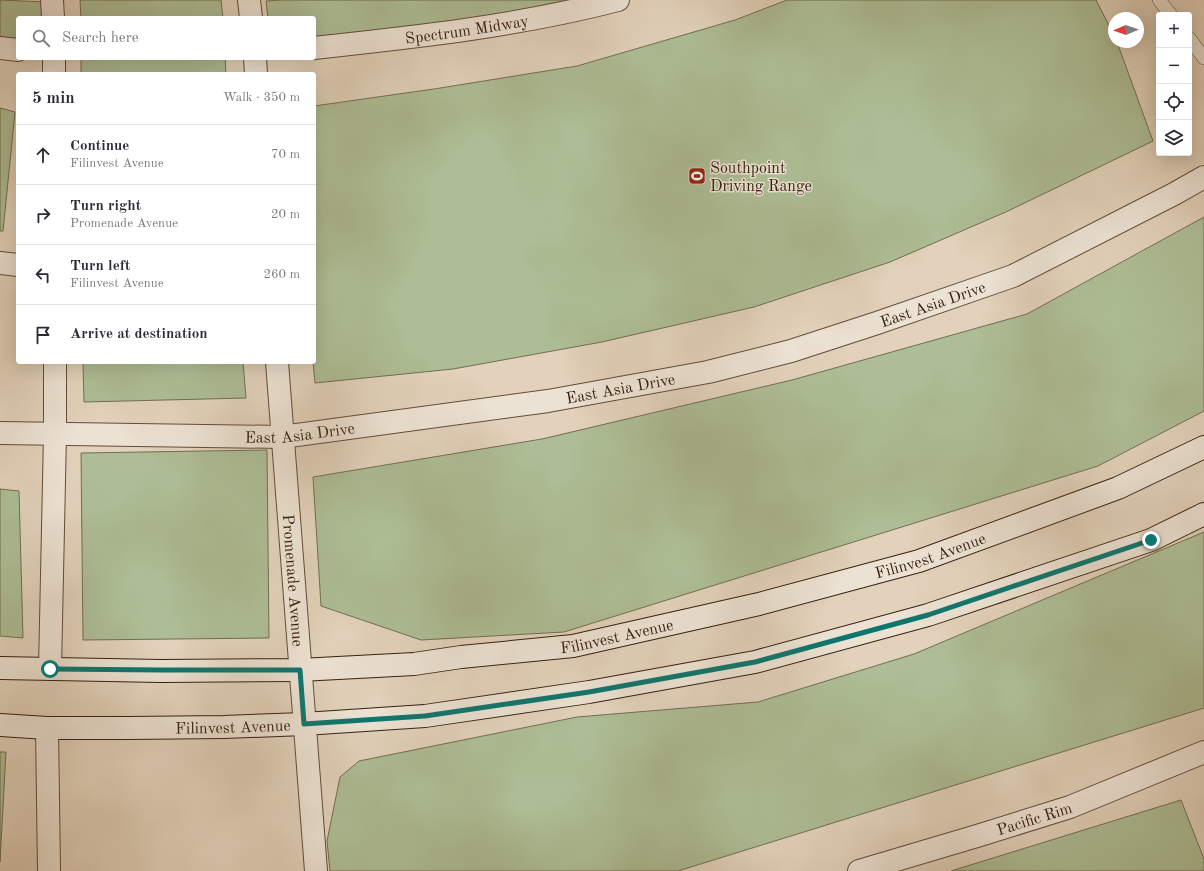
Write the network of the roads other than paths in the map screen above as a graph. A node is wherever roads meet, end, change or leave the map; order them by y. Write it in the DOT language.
graph roads {
  1 [pos="52,0"];
  2 [pos="249,0"];
  3 [pos="618,0"];
  4 [pos="1159,0"];
  5 [pos="1169,12"];
  6 [pos="53,16"];
  7 [pos="251,16"];
  8 [pos="1192,42"];
  9 [pos="0,48"];
  10 [pos="316,48"];
  11 [pos="16,50"];
  12 [pos="1204,58"];
  13 [pos="54,60"];
  14 [pos="255,60"];
  15 [pos="54,72"];
  16 [pos="256,72"];
  17 [pos="1204,177"];
  18 [pos="0,263"];
  19 [pos="16,265"];
  20 [pos="55,364"];
  21 [pos="277,364"];
  22 [pos="0,433"];
  23 [pos="55,434"];
  24 [pos="282,437"];
  25 [pos="1204,447"];
  26 [pos="1204,514"];
  27 [pos="0,668"];
  28 [pos="50,669"];
  29 [pos="300,670"];
  30 [pos="304,724"];
  31 [pos="0,725"];
  32 [pos="47,728"];
  33 [pos="1204,752"];
  34 [pos="49,871"];
  35 [pos="316,871"];
  36 [pos="859,871"];
  1 -- 6 [label="street"];
  2 -- 7 [label="street"];
  3 -- 10 [label="street, Spectrum Midway"];
  4 -- 5 [label="lane"];
  8 -- 12 [label="lane"];
  9 -- 11 [label="street"];
  13 -- 15 [label="street"];
  14 -- 16 [label="street"];
  17 -- 24 [label="street, East Asia Drive"];
  18 -- 19 [label="street"];
  20 -- 23 [label="street"];
  21 -- 24 [label="street, Promenade Avenue"];
  22 -- 23 [label="street, East Asia Drive"];
  23 -- 24 [label="street, East Asia Drive"];
  23 -- 28 [label="street"];
  24 -- 29 [label="street, Promenade Avenue"];
  25 -- 29 [label="street, Filinvest Avenue"];
  26 -- 30 [label="street, Filinvest Avenue"];
  27 -- 28 [label="street, Filinvest Avenue"];
  28 -- 29 [label="street, Filinvest Avenue"];
  29 -- 30 [label="street, Promenade Avenue"];
  30 -- 32 [label="street, Filinvest Avenue"];
  30 -- 35 [label="street, Promenade Avenue"];
  31 -- 32 [label="street, Filinvest Avenue"];
  32 -- 34 [label="street"];
  33 -- 36 [label="street, Pacific Rim"];
}
